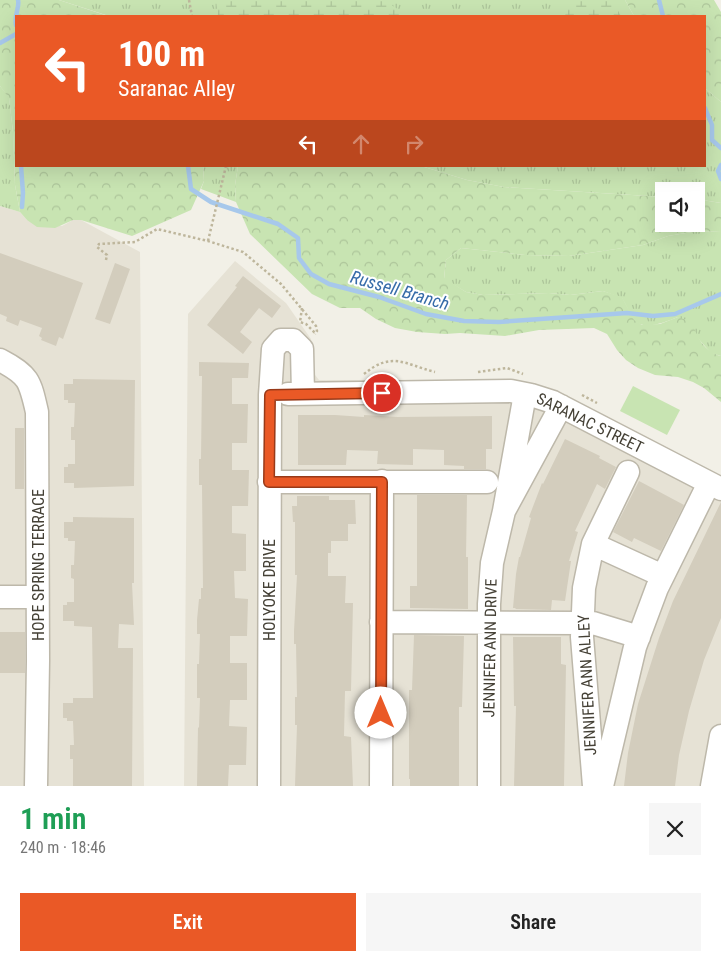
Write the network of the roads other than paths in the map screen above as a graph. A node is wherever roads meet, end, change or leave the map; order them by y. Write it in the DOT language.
graph roads {
  1 [pos="0,360"];
  2 [pos="303,394"];
  3 [pos="525,394"];
  4 [pos="270,395"];
  5 [pos="561,406"];
  6 [pos="628,472"];
  7 [pos="269,482"];
  8 [pos="382,482"];
  9 [pos="487,482"];
  10 [pos="715,486"];
  11 [pos="504,510"];
  12 [pos="593,544"];
  13 [pos="663,576"];
  14 [pos="0,597"];
  15 [pos="37,597"];
  16 [pos="381,622"];
  17 [pos="489,623"];
  18 [pos="582,623"];
  19 [pos="639,637"];
  20 [pos="721,736"];
  21 [pos="36,786"];
  22 [pos="269,786"];
  23 [pos="381,786"];
  24 [pos="489,786"];
  25 [pos="594,786"];
  26 [pos="602,786"];
  27 [pos="712,786"];
  1 -- 15 [label="street, HOPE SPRING TERRACE"];
  2 -- 3 [label="street, SARANAC STREET"];
  2 -- 4 [label="street, SARANAC STREET"];
  2 -- 4 [label="street, HOLYOKE DRIVE"];
  3 -- 5 [label="street, SARANAC STREET"];
  3 -- 11 [label="street, JENNIFER ANN DRIVE"];
  4 -- 7 [label="street, HOLYOKE DRIVE"];
  5 -- 10 [label="street, SARANAC STREET"];
  5 -- 11 [label="street, JENNIFER ANN DRIVE"];
  6 -- 12 [label="street, JENNIFER ANN ALLEY"];
  7 -- 8 [label="street"];
  7 -- 22 [label="street, HOLYOKE DRIVE"];
  8 -- 9 [label="street"];
  8 -- 16 [label="street"];
  10 -- 13 [label="street, JENNIFER ANN ALLEY"];
  11 -- 17 [label="street, JENNIFER ANN DRIVE"];
  12 -- 13 [label="street"];
  12 -- 18 [label="street, JENNIFER ANN ALLEY"];
  13 -- 19 [label="street, JENNIFER ANN ALLEY"];
  14 -- 15 [label="street"];
  15 -- 21 [label="street, HOPE SPRING TERRACE"];
  16 -- 17 [label="street"];
  16 -- 23 [label="street"];
  17 -- 18 [label="street"];
  17 -- 24 [label="street, JENNIFER ANN DRIVE"];
  18 -- 19 [label="street"];
  18 -- 25 [label="street, JENNIFER ANN ALLEY"];
  19 -- 26 [label="street, JENNIFER ANN ALLEY"];
  20 -- 27 [label="street"];
}
